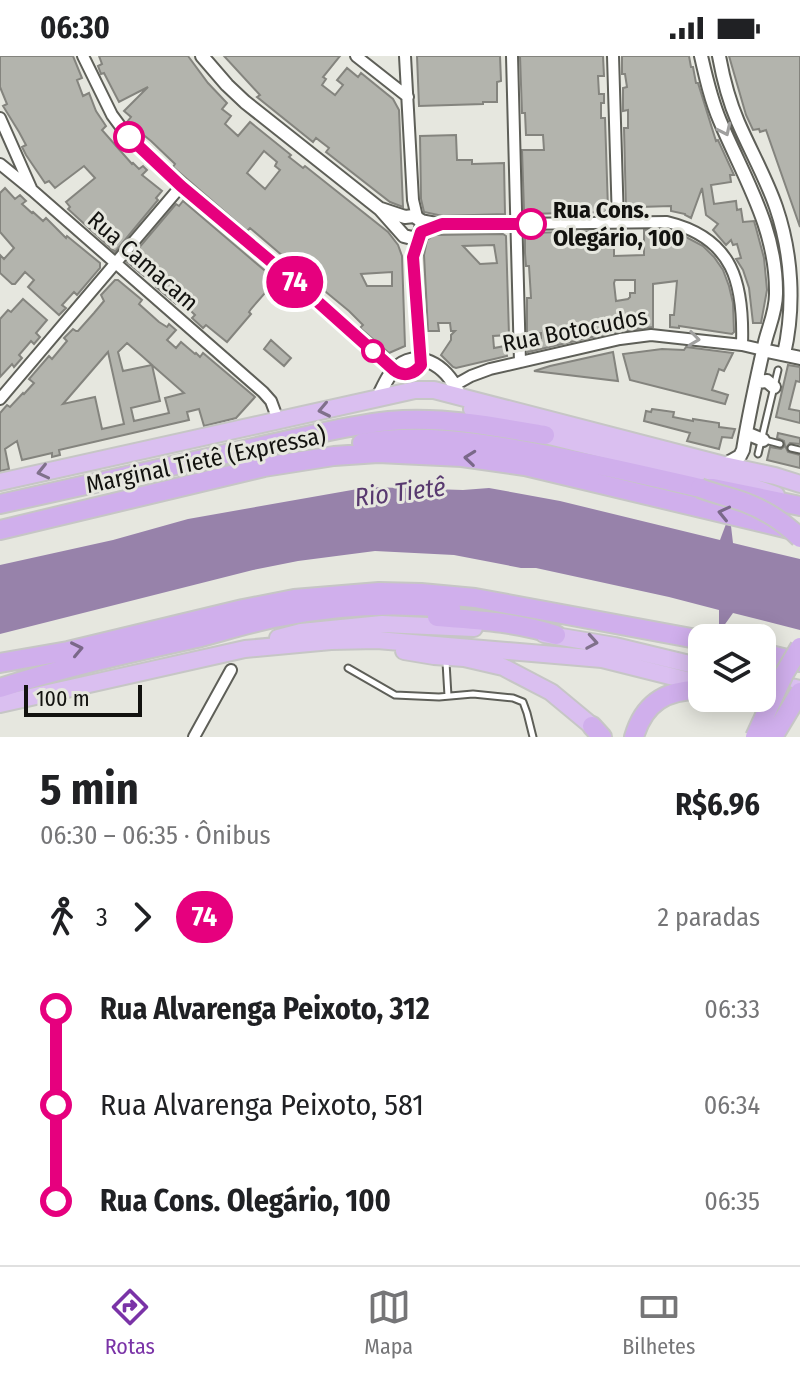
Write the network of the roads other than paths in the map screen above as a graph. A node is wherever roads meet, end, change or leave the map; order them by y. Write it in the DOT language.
graph roads {
  1 [pos="83,56"];
  2 [pos="202,56"];
  3 [pos="356,56"];
  4 [pos="405,56"];
  5 [pos="512,56"];
  6 [pos="613,56"];
  7 [pos="701,56"];
  8 [pos="719,56"];
  9 [pos="725,81"];
  10 [pos="708,86"];
  11 [pos="408,97"];
  12 [pos="0,118"];
  13 [pos="0,164"];
  14 [pos="181,186"];
  15 [pos="32,190"];
  16 [pos="618,222"];
  17 [pos="516,224"];
  18 [pos="411,225"];
  19 [pos="115,263"];
  20 [pos="742,345"];
  21 [pos="763,350"];
  22 [pos="784,354"];
  23 [pos="800,358"];
  24 [pos="420,359"];
  25 [pos="520,362"];
  26 [pos="394,370"];
  27 [pos="778,370"];
  28 [pos="756,382"];
  29 [pos="774,387"];
  30 [pos="457,390"];
  31 [pos="400,394"];
  32 [pos="0,399"];
  33 [pos="377,399"];
  34 [pos="278,420"];
  35 [pos="329,431"];
  36 [pos="746,433"];
  37 [pos="545,435"];
  38 [pos="763,440"];
  39 [pos="780,444"];
  40 [pos="791,448"];
  41 [pos="800,450"];
  42 [pos="758,454"];
  43 [pos="580,460"];
  44 [pos="724,465"];
  45 [pos="264,467"];
  46 [pos="0,482"];
  47 [pos="797,482"];
  48 [pos="700,488"];
  49 [pos="0,504"];
  50 [pos="800,506"];
  51 [pos="0,530"];
  52 [pos="800,531"];
  53 [pos="800,538"];
  54 [pos="508,603"];
  55 [pos="279,617"];
  56 [pos="556,635"];
  57 [pos="688,637"];
  58 [pos="377,640"];
  59 [pos="267,646"];
  60 [pos="800,647"];
  61 [pos="776,656"];
  62 [pos="446,657"];
  63 [pos="800,662"];
  64 [pos="0,663"];
  65 [pos="688,664"];
  66 [pos="348,668"];
  67 [pos="231,670"];
  68 [pos="688,680"];
  69 [pos="776,685"];
  70 [pos="688,689"];
  71 [pos="800,691"];
  72 [pos="448,696"];
  73 [pos="3,700"];
  74 [pos="776,700"];
  75 [pos="800,704"];
  76 [pos="597,732"];
  77 [pos="194,737"];
  78 [pos="533,737"];
  79 [pos="634,737"];
  80 [pos="755,737"];
  81 [pos="773,737"];
  1 -- 14 [label="street"];
  2 -- 18 [label="street"];
  3 -- 11 [label="street"];
  4 -- 11 [label="street"];
  5 -- 17 [label="street"];
  6 -- 16 [label="street"];
  7 -- 10 [label="street"];
  8 -- 9 [label="street"];
  9 -- 10 [label="street"];
  9 -- 22 [label="street"];
  10 -- 21 [label="street, one-way"];
  11 -- 18 [label="street"];
  12 -- 15 [label="street, Rua Camacam"];
  13 -- 15 [label="street"];
  14 -- 19 [label="street"];
  14 -- 26 [label="street"];
  15 -- 19 [label="street, Rua Camacam"];
  16 -- 17 [label="street"];
  16 -- 20 [label="street"];
  17 -- 18 [label="street"];
  17 -- 25 [label="street"];
  18 -- 24 [label="street"];
  19 -- 32 [label="street"];
  19 -- 34 [label="street, Rua Camacam"];
  20 -- 21 [label="street, Rua Botocudos"];
  25 -- 20 [label="street, Rua Botocudos, one-way"];
  21 -- 22 [label="street, Rua Botocudos"];
  21 -- 28 [label="street"];
  22 -- 23 [label="street, Rua Botocudos"];
  24 -- 26 [label="street"];
  24 -- 30 [label="street"];
  25 -- 30 [label="street, Rua Botocudos"];
  26 -- 33 [label="street"];
  27 -- 29 [label="lane"];
  28 -- 29 [label="street"];
  28 -- 36 [label="street"];
  29 -- 38 [label="lane"];
  30 -- 31 [label="highway"];
  30 -- 44 [label="highway"];
  31 -- 33 [label="highway"];
  31 -- 37 [label="highway"];
  33 -- 34 [label="highway, one-way"];
  34 -- 46 [label="highway, one-way"];
  35 -- 37 [label="highway"];
  35 -- 43 [label="highway"];
  35 -- 49 [label="highway"];
  36 -- 38 [label="street"];
  36 -- 44 [label="street"];
  37 -- 50 [label="highway"];
  38 -- 39 [label="lane"];
  38 -- 42 [label="lane"];
  40 -- 41 [label="lane"];
  43 -- 45 [label="highway"];
  43 -- 48 [label="highway"];
  44 -- 47 [label="highway"];
  45 -- 51 [label="highway, Marginal Tietê (Expressa)"];
  52 -- 45 [label="highway, Marginal Tietê (Expressa), one-way"];
  48 -- 50 [label="highway, bridge"];
  48 -- 53 [label="highway, bridge"];
  54 -- 55 [label="highway"];
  54 -- 57 [label="highway"];
  64 -- 54 [label="highway, one-way"];
  55 -- 56 [label="highway"];
  55 -- 73 [label="highway"];
  56 -- 59 [label="highway"];
  56 -- 65 [label="highway, one-way"];
  58 -- 59 [label="highway"];
  58 -- 62 [label="highway"];
  58 -- 68 [label="highway"];
  59 -- 73 [label="highway"];
  60 -- 80 [label="highway, bridge"];
  61 -- 63 [label="highway"];
  62 -- 72 [label="lane"];
  62 -- 76 [label="highway"];
  66 -- 72 [label="lane"];
  67 -- 77 [label="street"];
  69 -- 71 [label="highway"];
  70 -- 79 [label="highway"];
  71 -- 81 [label="highway, bridge"];
  72 -- 78 [label="lane"];
  74 -- 75 [label="highway"];
}
